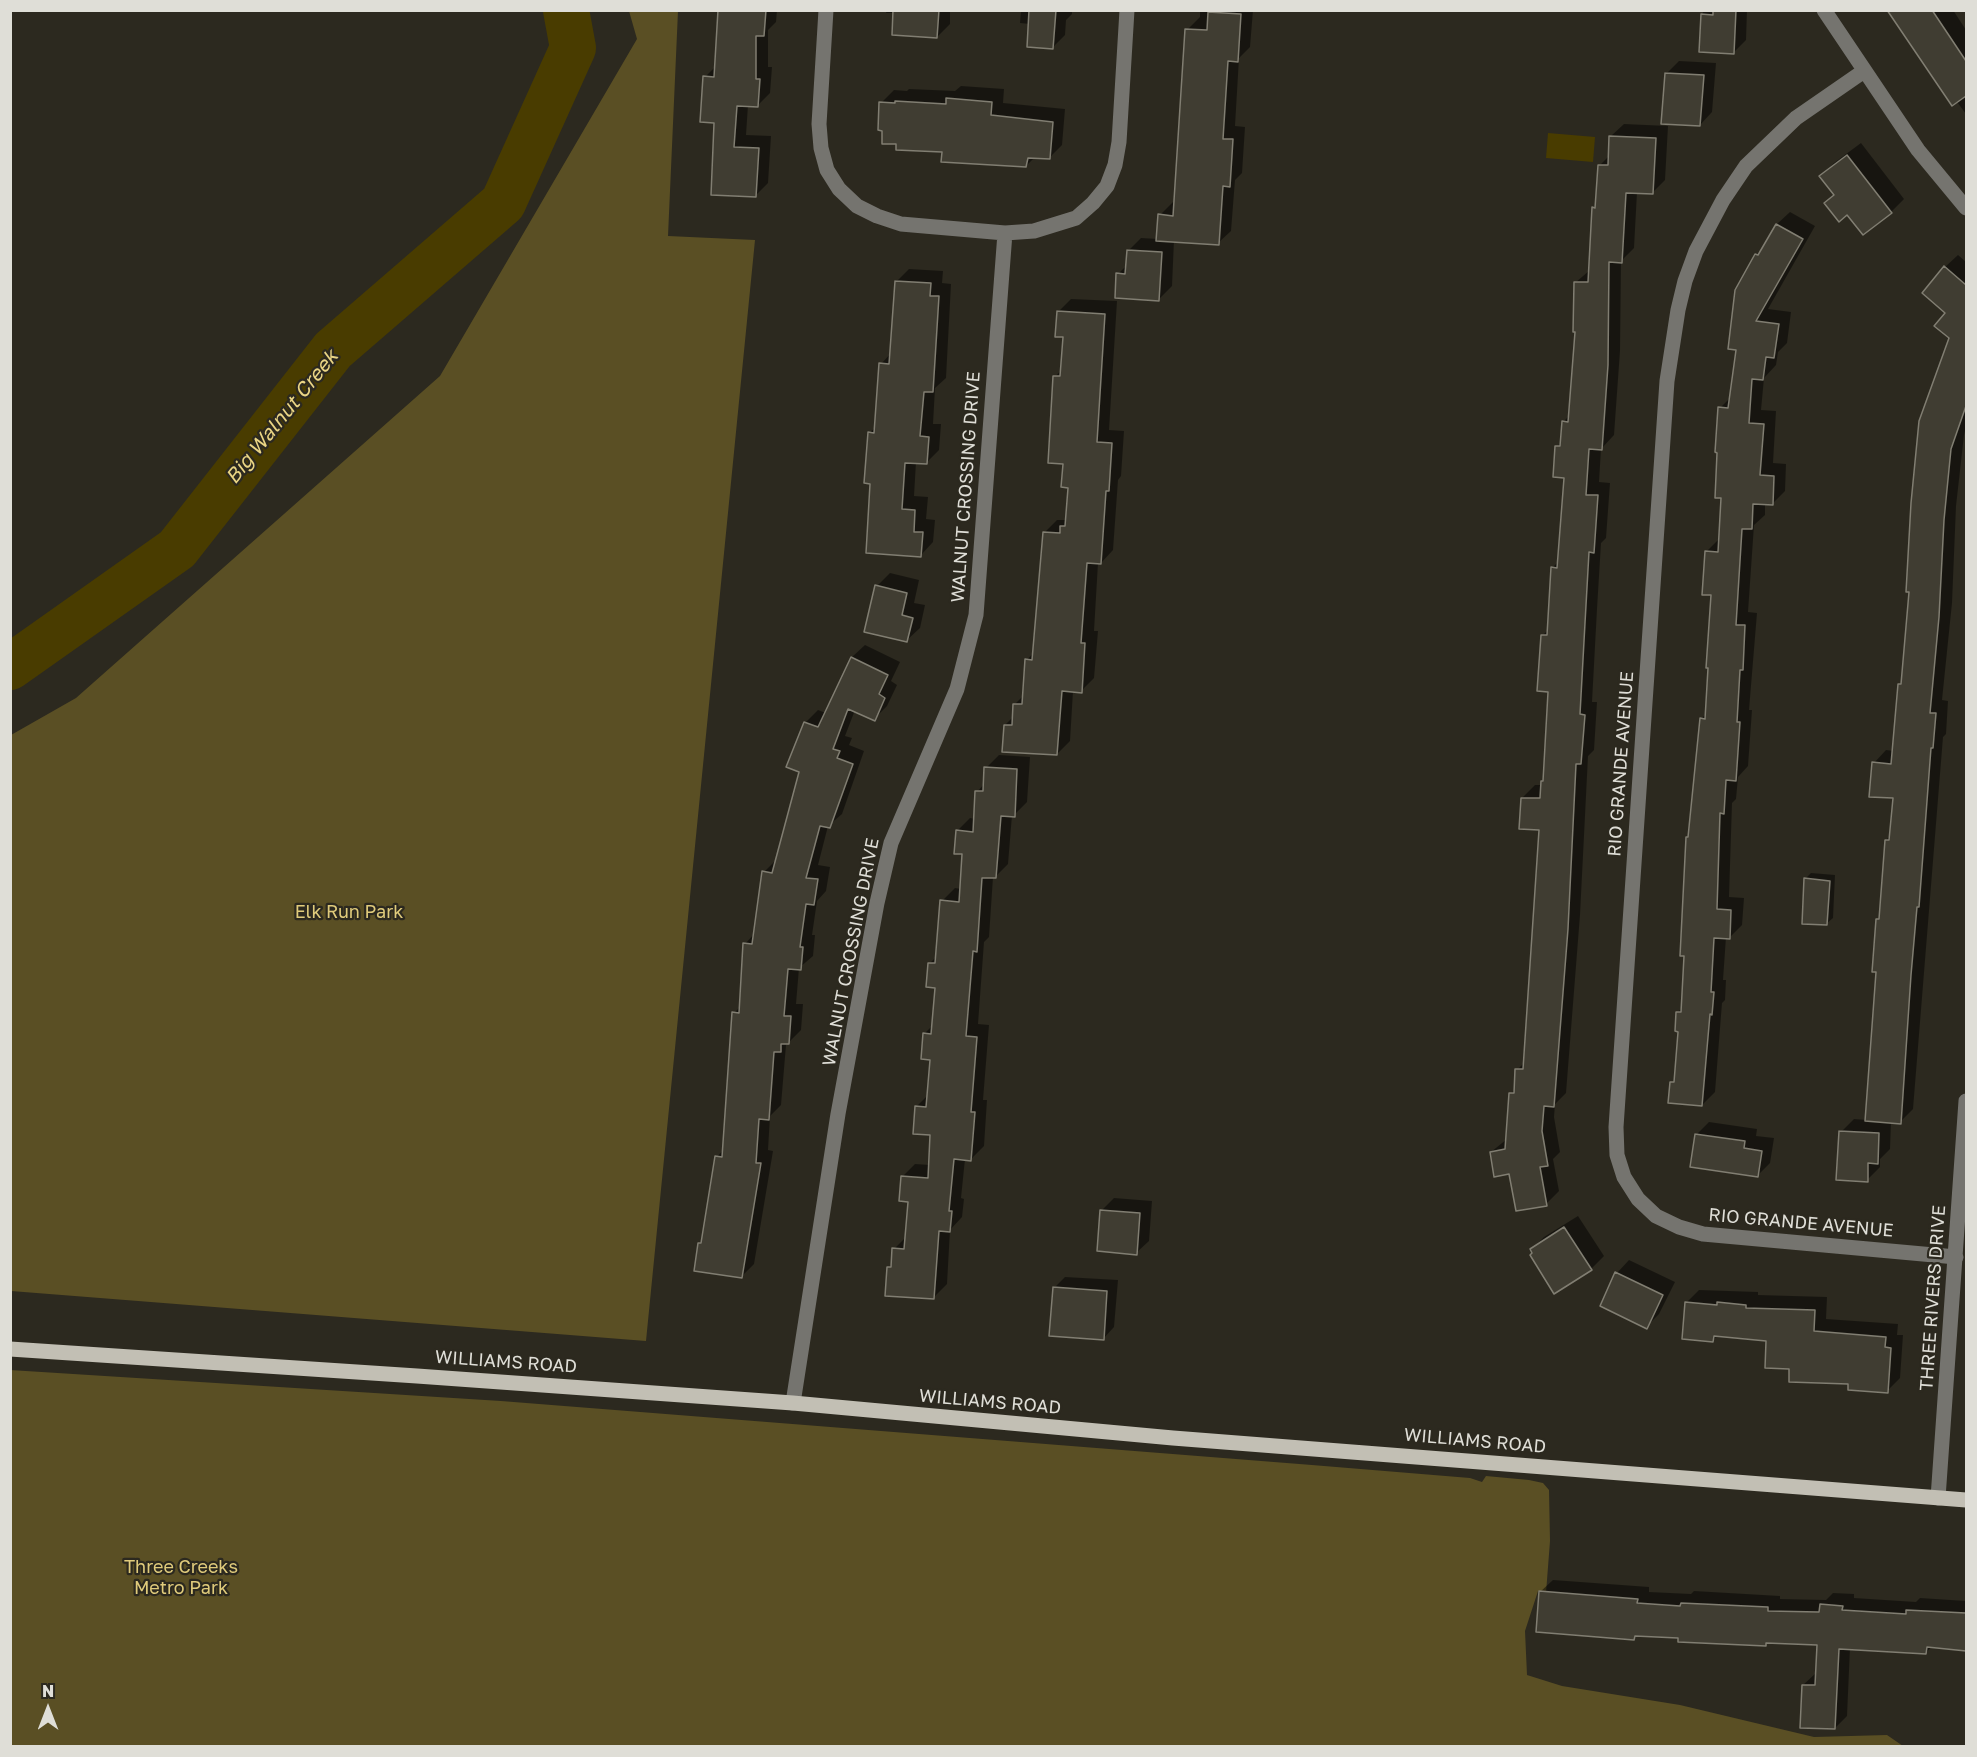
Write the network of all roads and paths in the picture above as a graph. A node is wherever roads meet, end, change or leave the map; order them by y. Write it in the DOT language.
graph roads {
  1 [pos="826,10"];
  2 [pos="1127,10"];
  3 [pos="1824,10"];
  4 [pos="1864,71"];
  5 [pos="1966,208"];
  6 [pos="1005,233"];
  7 [pos="1966,1101"];
  8 [pos="1956,1257"];
  9 [pos="10,1349"];
  10 [pos="793,1403"];
  11 [pos="1938,1498"];
  12 [pos="1966,1500"];
  1 -- 6 [label="street"];
  2 -- 6 [label="street"];
  3 -- 4 [label="street"];
  4 -- 5 [label="street"];
  4 -- 8 [label="street, RIO GRANDE AVENUE"];
  6 -- 10 [label="street, WALNUT CROSSING DRIVE"];
  7 -- 8 [label="street, THREE RIVERS DRIVE"];
  8 -- 11 [label="street, THREE RIVERS DRIVE"];
  9 -- 10 [label="main road, WILLIAMS ROAD"];
  10 -- 11 [label="main road, WILLIAMS ROAD"];
  11 -- 12 [label="main road, WILLIAMS ROAD"];
}
